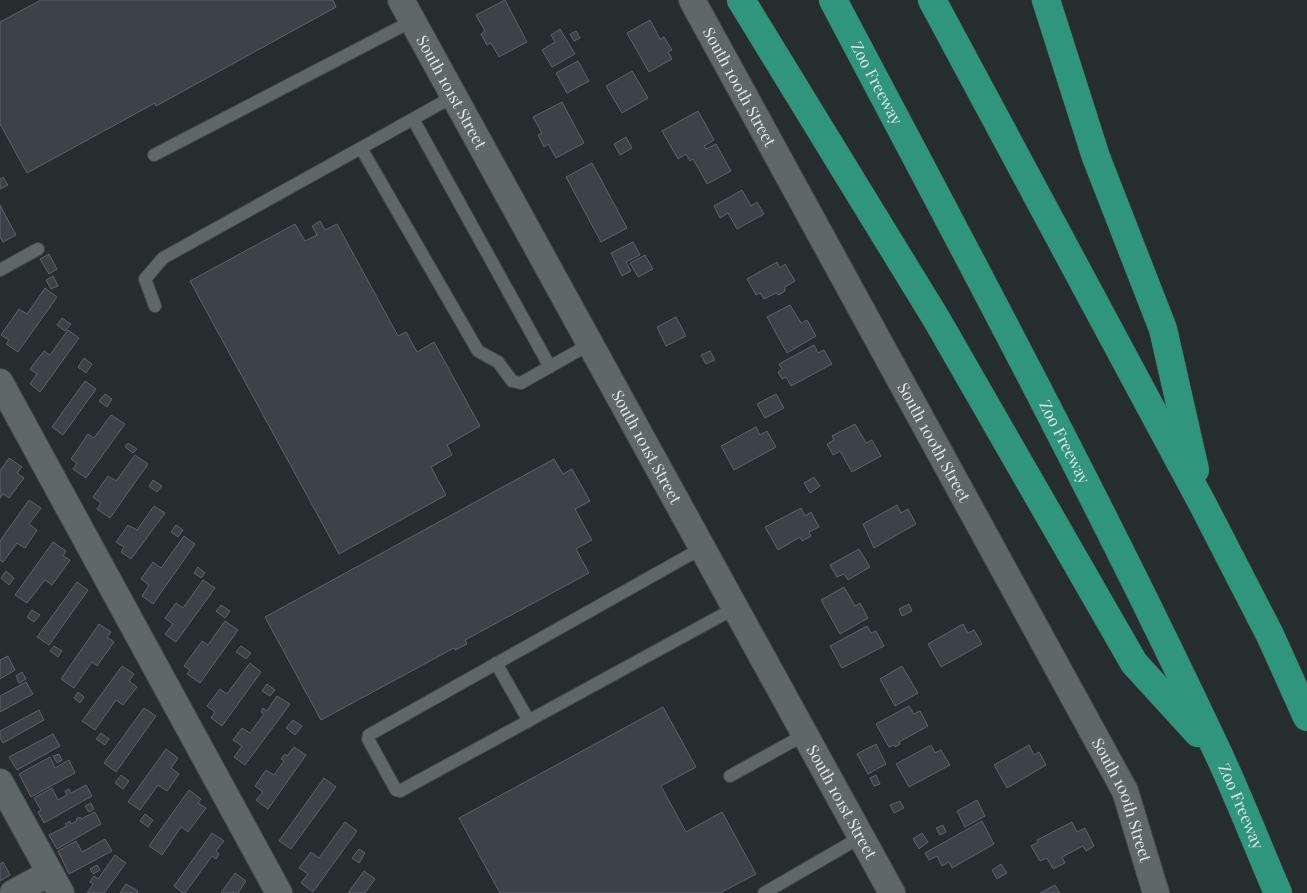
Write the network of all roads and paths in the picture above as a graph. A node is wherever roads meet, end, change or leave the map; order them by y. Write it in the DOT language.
graph roads {
  1 [pos="692,0"];
  2 [pos="741,0"];
  3 [pos="833,0"];
  4 [pos="932,0"];
  5 [pos="1046,0"];
  6 [pos="406,10"];
  7 [pos="454,96"];
  8 [pos="413,119"];
  9 [pos="361,148"];
  10 [pos="154,155"];
  11 [pos="38,249"];
  12 [pos="0,270"];
  13 [pos="155,306"];
  14 [pos="590,344"];
  15 [pos="550,367"];
  16 [pos="0,382"];
  17 [pos="1202,504"];
  18 [pos="702,548"];
  19 [pos="735,608"];
  20 [pos="496,663"];
  21 [pos="1307,717"];
  22 [pos="529,721"];
  23 [pos="804,735"];
  24 [pos="1219,756"];
  25 [pos="730,776"];
  26 [pos="0,782"];
  27 [pos="861,837"];
  28 [pos="56,883"];
  29 [pos="13,893"];
  30 [pos="279,893"];
  31 [pos="764,893"];
  32 [pos="892,893"];
  33 [pos="1156,893"];
  34 [pos="1278,893"];
  1 -- 33 [label="street, South 100th Street"];
  2 -- 24 [label="highway"];
  3 -- 24 [label="highway, Zoo Freeway"];
  4 -- 17 [label="highway"];
  5 -- 17 [label="highway"];
  6 -- 7 [label="street, South 101st Street"];
  6 -- 10 [label="lane"];
  7 -- 8 [label="lane"];
  7 -- 14 [label="street, South 101st Street"];
  8 -- 9 [label="lane"];
  8 -- 15 [label="lane"];
  9 -- 13 [label="lane"];
  9 -- 15 [label="lane"];
  11 -- 12 [label="lane"];
  14 -- 15 [label="lane"];
  14 -- 18 [label="street, South 101st Street"];
  16 -- 30 [label="street"];
  17 -- 21 [label="highway"];
  18 -- 19 [label="street, South 101st Street"];
  18 -- 20 [label="lane"];
  19 -- 22 [label="lane"];
  19 -- 23 [label="street, South 101st Street"];
  20 -- 22 [label="lane"];
  20 -- 22 [label="lane"];
  23 -- 25 [label="lane"];
  23 -- 27 [label="street, South 101st Street"];
  24 -- 34 [label="highway, Zoo Freeway"];
  26 -- 28 [label="street"];
  27 -- 31 [label="lane"];
  27 -- 32 [label="street, South 101st Street"];
  28 -- 29 [label="street"];
}
